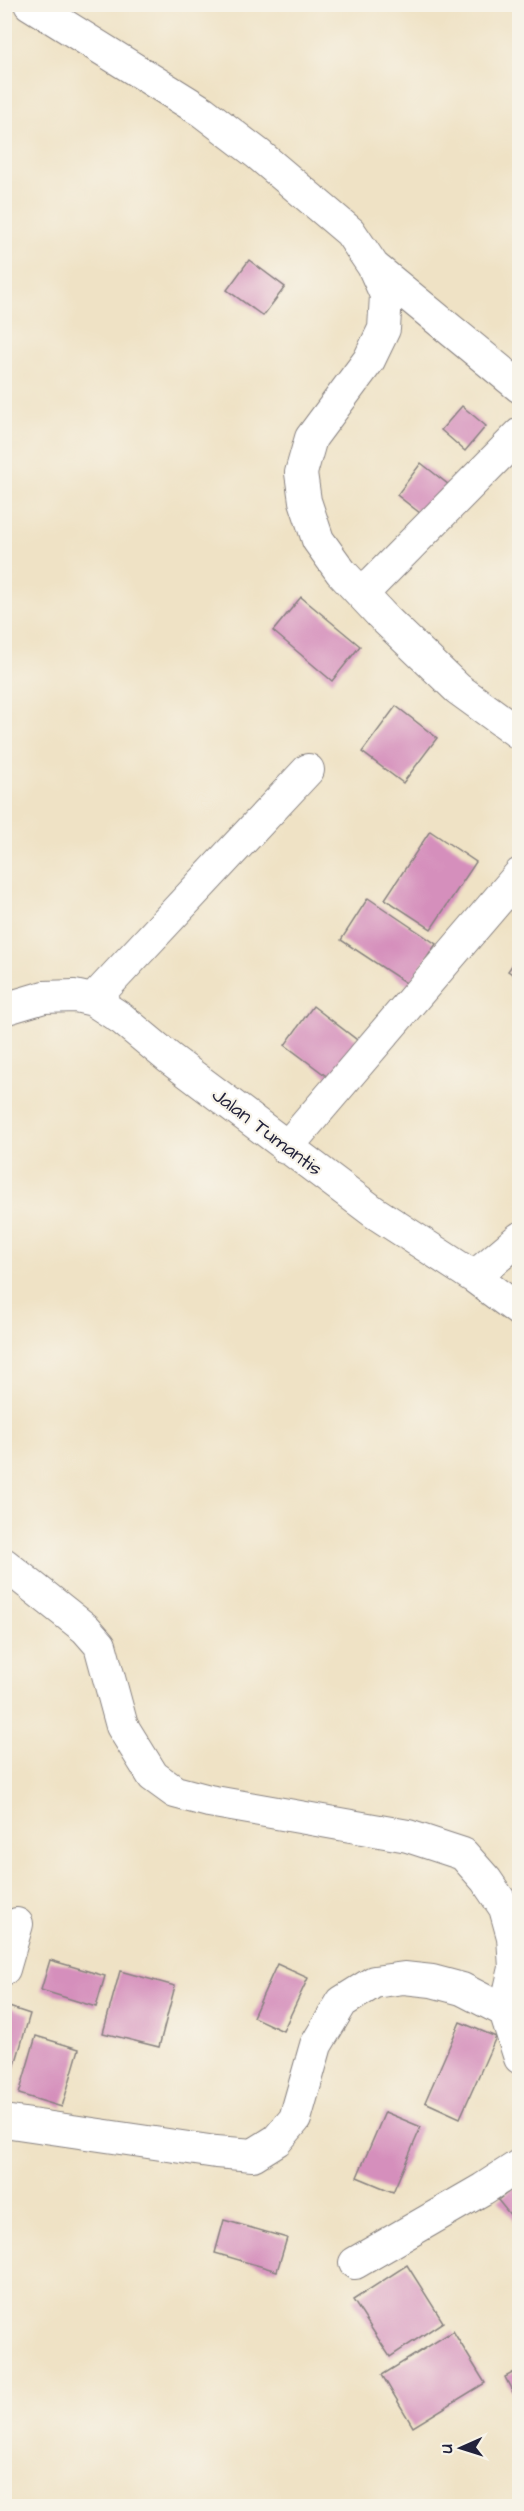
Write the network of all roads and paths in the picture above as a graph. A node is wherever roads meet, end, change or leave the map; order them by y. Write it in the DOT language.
graph roads {
  1 [pos="30,4"];
  2 [pos="373,266"];
  3 [pos="519,387"];
  4 [pos="519,434"];
  5 [pos="362,594"];
  6 [pos="519,734"];
  7 [pos="308,770"];
  8 [pos="519,874"];
  9 [pos="93,1000"];
  10 [pos="4,1009"];
  11 [pos="286,1148"];
  12 [pos="519,1238"];
  13 [pos="474,1277"];
  14 [pos="519,1311"];
  15 [pos="4,1564"];
  16 [pos="17,1924"];
  17 [pos="4,1969"];
  18 [pos="505,2012"];
  19 [pos="519,2058"];
  20 [pos="4,2121"];
  21 [pos="519,2165"];
  22 [pos="355,2263"];
  1 -- 2 [label="street"];
  2 -- 3 [label="street"];
  2 -- 5 [label="street"];
  4 -- 5 [label="street"];
  5 -- 6 [label="street"];
  7 -- 9 [label="street"];
  8 -- 11 [label="street"];
  9 -- 10 [label="street, Jalan Tumantis"];
  9 -- 11 [label="street, Jalan Tumantis"];
  11 -- 13 [label="street, Jalan Tumantis"];
  12 -- 13 [label="street"];
  13 -- 14 [label="street, Jalan Tumantis"];
  15 -- 18 [label="street"];
  16 -- 17 [label="street"];
  18 -- 19 [label="street"];
  18 -- 20 [label="street"];
  21 -- 22 [label="street"];
}
